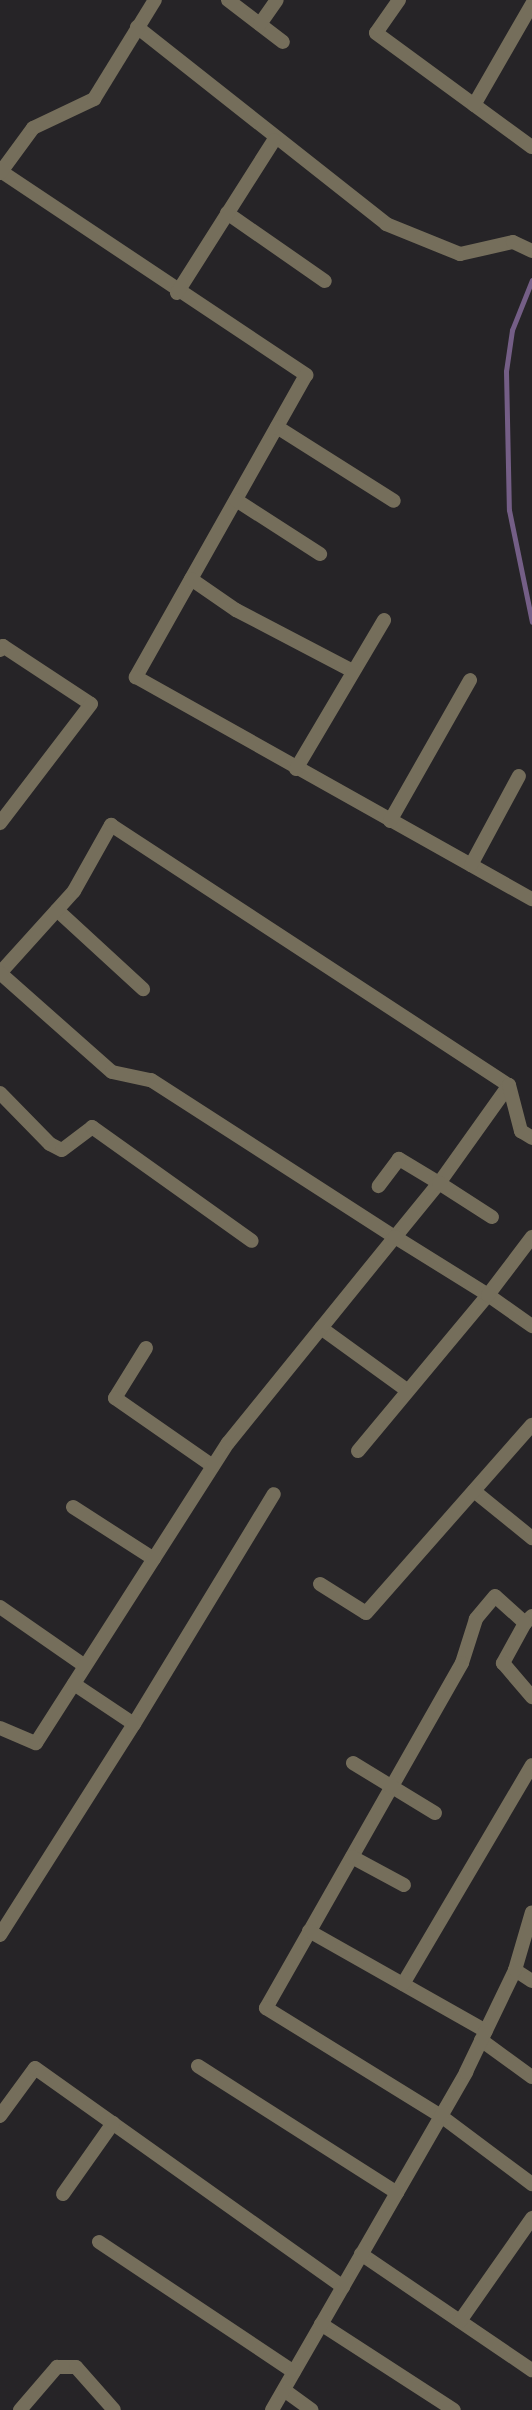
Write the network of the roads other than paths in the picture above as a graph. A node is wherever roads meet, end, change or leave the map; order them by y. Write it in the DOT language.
graph roads {
  1 [pos="155,0"];
  2 [pos="228,0"];
  3 [pos="277,0"];
  4 [pos="399,0"];
  5 [pos="532,4"];
  6 [pos="260,24"];
  7 [pos="137,27"];
  8 [pos="283,42"];
  9 [pos="474,105"];
  10 [pos="274,140"];
  11 [pos="532,147"];
  12 [pos="1,172"];
  13 [pos="227,213"];
  14 [pos="532,251"];
  15 [pos="325,281"];
  16 [pos="177,293"];
  17 [pos="277,427"];
  18 [pos="236,499"];
  19 [pos="394,501"];
  20 [pos="320,554"];
  21 [pos="191,579"];
  22 [pos="384,620"];
  23 [pos="0,650"];
  24 [pos="351,670"];
  25 [pos="471,680"];
  26 [pos="296,769"];
  27 [pos="519,776"];
  28 [pos="390,821"];
  29 [pos="0,823"];
  30 [pos="471,866"];
  31 [pos="532,899"];
  32 [pos="57,909"];
  33 [pos="0,973"];
  34 [pos="143,989"];
  35 [pos="509,1085"];
  36 [pos="0,1093"];
  37 [pos="532,1138"];
  38 [pos="439,1183"];
  39 [pos="379,1186"];
  40 [pos="492,1217"];
  41 [pos="395,1237"];
  42 [pos="532,1237"];
  43 [pos="252,1241"];
  44 [pos="488,1295"];
  45 [pos="530,1322"];
  46 [pos="321,1328"];
  47 [pos="146,1348"];
  48 [pos="408,1391"];
  49 [pos="532,1425"];
  50 [pos="358,1451"];
  51 [pos="213,1466"];
  52 [pos="474,1491"];
  53 [pos="274,1494"];
  54 [pos="73,1507"];
  55 [pos="532,1538"];
  56 [pos="154,1559"];
  57 [pos="320,1584"];
  58 [pos="0,1607"];
  59 [pos="528,1620"];
  60 [pos="85,1666"];
  61 [pos="74,1684"];
  62 [pos="532,1697"];
  63 [pos="134,1724"];
  64 [pos="0,1728"];
  65 [pos="353,1763"];
  66 [pos="532,1765"];
  67 [pos="392,1787"];
  68 [pos="435,1813"];
  69 [pos="352,1857"];
  70 [pos="404,1885"];
  71 [pos="532,1913"];
  72 [pos="309,1931"];
  73 [pos="0,1936"];
  74 [pos="515,1970"];
  75 [pos="532,1981"];
  76 [pos="403,1984"];
  77 [pos="483,2035"];
  78 [pos="198,2066"];
  79 [pos="532,2077"];
  80 [pos="0,2116"];
  81 [pos="441,2116"];
  82 [pos="113,2123"];
  83 [pos="532,2184"];
  84 [pos="397,2193"];
  85 [pos="62,2194"];
  86 [pos="532,2218"];
  87 [pos="99,2242"];
  88 [pos="361,2254"];
  89 [pos="343,2287"];
  90 [pos="460,2321"];
  91 [pos="321,2324"];
  92 [pos="532,2370"];
  93 [pos="294,2372"];
  94 [pos="284,2390"];
  95 [pos="20,2410"];
  96 [pos="114,2410"];
  97 [pos="272,2410"];
  98 [pos="312,2410"];
  99 [pos="454,2410"];
  1 -- 7 [label="street"];
  2 -- 6 [label="street"];
  3 -- 6 [label="street"];
  4 -- 9 [label="street"];
  5 -- 9 [label="street"];
  6 -- 8 [label="street"];
  7 -- 10 [label="street"];
  7 -- 12 [label="street"];
  9 -- 11 [label="street"];
  10 -- 13 [label="street"];
  10 -- 14 [label="street"];
  12 -- 16 [label="street"];
  13 -- 15 [label="street"];
  13 -- 16 [label="street"];
  16 -- 17 [label="street"];
  17 -- 18 [label="street"];
  17 -- 19 [label="street"];
  18 -- 20 [label="street"];
  18 -- 21 [label="street"];
  21 -- 24 [label="street"];
  21 -- 26 [label="street"];
  22 -- 24 [label="street"];
  23 -- 29 [label="street"];
  24 -- 26 [label="street"];
  25 -- 28 [label="street"];
  26 -- 28 [label="street"];
  27 -- 30 [label="street"];
  28 -- 30 [label="street"];
  30 -- 31 [label="street"];
  32 -- 33 [label="street"];
  32 -- 34 [label="street"];
  32 -- 35 [label="street"];
  33 -- 41 [label="street"];
  35 -- 37 [label="street"];
  35 -- 38 [label="street"];
  36 -- 43 [label="street"];
  38 -- 39 [label="street"];
  38 -- 40 [label="street"];
  38 -- 41 [label="street"];
  41 -- 44 [label="street"];
  41 -- 46 [label="street"];
  42 -- 44 [label="street"];
  44 -- 45 [label="street"];
  44 -- 48 [label="street"];
  46 -- 48 [label="street"];
  46 -- 51 [label="street"];
  47 -- 51 [label="street"];
  48 -- 50 [label="street"];
  49 -- 52 [label="street"];
  51 -- 56 [label="street"];
  52 -- 55 [label="street"];
  52 -- 57 [label="street"];
  53 -- 63 [label="street"];
  54 -- 56 [label="street"];
  56 -- 60 [label="street"];
  58 -- 60 [label="street"];
  59 -- 62 [label="street"];
  59 -- 67 [label="street"];
  60 -- 61 [label="street"];
  61 -- 63 [label="street"];
  61 -- 64 [label="street"];
  63 -- 73 [label="street"];
  65 -- 67 [label="street"];
  66 -- 76 [label="street"];
  67 -- 68 [label="street"];
  67 -- 69 [label="street"];
  69 -- 70 [label="street"];
  69 -- 72 [label="street"];
  71 -- 74 [label="street"];
  72 -- 76 [label="street"];
  72 -- 81 [label="street"];
  74 -- 75 [label="street"];
  74 -- 77 [label="street"];
  76 -- 77 [label="street"];
  77 -- 79 [label="street"];
  77 -- 81 [label="street"];
  78 -- 84 [label="street"];
  80 -- 82 [label="street"];
  81 -- 83 [label="street"];
  81 -- 84 [label="street"];
  82 -- 85 [label="street"];
  82 -- 89 [label="street"];
  84 -- 88 [label="street"];
  86 -- 90 [label="street"];
  87 -- 93 [label="street"];
  88 -- 89 [label="street"];
  88 -- 90 [label="street"];
  89 -- 91 [label="street"];
  90 -- 92 [label="street"];
  91 -- 93 [label="street"];
  91 -- 99 [label="street"];
  93 -- 94 [label="street"];
  94 -- 97 [label="street"];
  94 -- 98 [label="street"];
  95 -- 96 [label="street"];
}
